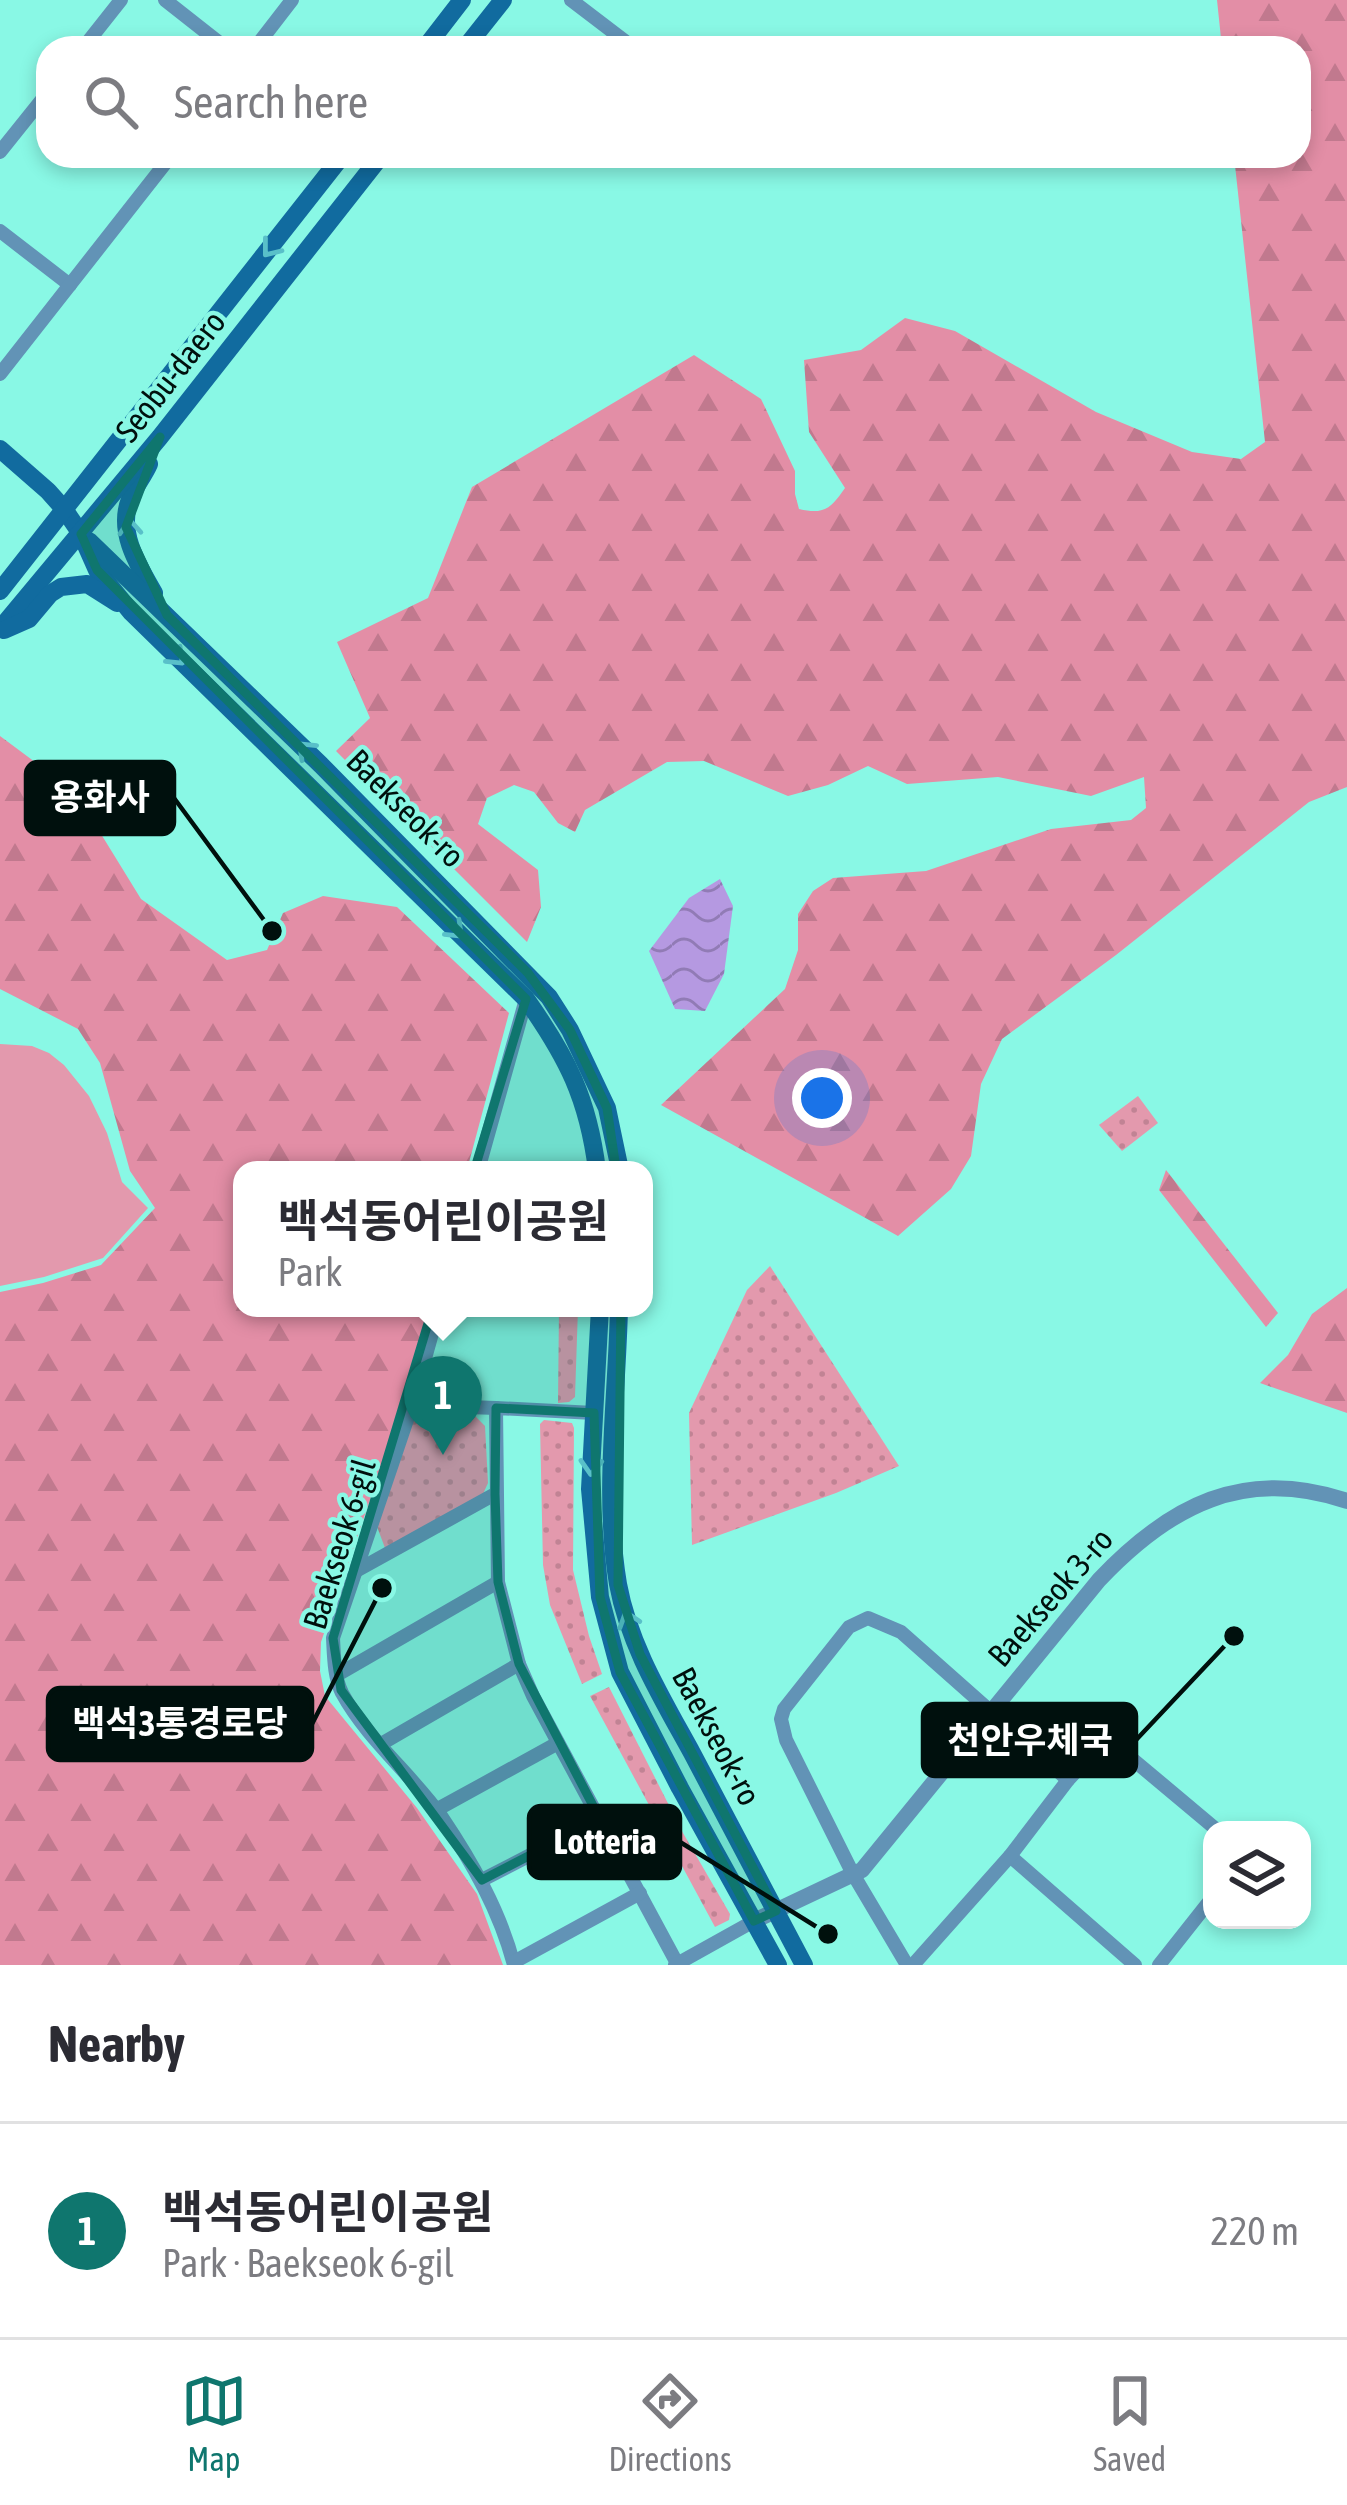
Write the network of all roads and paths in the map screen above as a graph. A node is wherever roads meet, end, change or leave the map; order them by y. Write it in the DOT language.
graph roads {
  1 [pos="121,0"];
  2 [pos="165,0"];
  3 [pos="292,0"];
  4 [pos="463,0"];
  5 [pos="503,0"];
  6 [pos="571,0"];
  7 [pos="92,36"];
  8 [pos="211,36"];
  9 [pos="264,36"];
  10 [pos="434,36"];
  11 [pos="474,36"];
  12 [pos="618,36"];
  13 [pos="36,107"];
  14 [pos="0,152"];
  15 [pos="162,168"];
  16 [pos="333,168"];
  17 [pos="372,168"];
  18 [pos="0,230"];
  19 [pos="70,285"];
  20 [pos="0,374"];
  21 [pos="160,437"];
  22 [pos="0,449"];
  23 [pos="64,509"];
  24 [pos="81,534"];
  25 [pos="0,591"];
  26 [pos="131,612"];
  27 [pos="167,615"];
  28 [pos="0,631"];
  29 [pos="526,999"];
  30 [pos="481,1161"];
  31 [pos="595,1161"];
  32 [pos="618,1161"];
  33 [pos="436,1317"];
  34 [pos="599,1317"];
  35 [pos="619,1317"];
  36 [pos="412,1405"];
  37 [pos="496,1408"];
  38 [pos="594,1413"];
  39 [pos="495,1494"];
  40 [pos="1347,1501"];
  41 [pos="356,1571"];
  42 [pos="498,1582"];
  43 [pos="519,1664"];
  44 [pos="337,1675"];
  45 [pos="992,1711"];
  46 [pos="558,1743"];
  47 [pos="381,1744"];
  48 [pos="1068,1780"];
  49 [pos="436,1810"];
  50 [pos="600,1819"];
  51 [pos="1205,1821"];
  52 [pos="1010,1856"];
  53 [pos="853,1874"];
  54 [pos="482,1880"];
  55 [pos="640,1893"];
  56 [pos="1203,1909"];
  57 [pos="776,1911"];
  58 [pos="754,1921"];
  59 [pos="514,1963"];
  60 [pos="677,1965"];
  61 [pos="778,1965"];
  62 [pos="804,1965"];
  63 [pos="910,1965"];
  64 [pos="1135,1965"];
  65 [pos="1159,1965"];
  1 -- 7 [label="street"];
  2 -- 8 [label="street"];
  3 -- 9 [label="street"];
  4 -- 10 [label="main road"];
  5 -- 11 [label="main road"];
  6 -- 12 [label="street"];
  13 -- 14 [label="street"];
  15 -- 19 [label="street"];
  16 -- 23 [label="main road, Seobu-daero, one-way"];
  17 -- 21 [label="main road, Seobu-daero"];
  18 -- 19 [label="street"];
  19 -- 20 [label="street"];
  21 -- 24 [label="main road, Seobu-daero"];
  27 -- 21 [label="main road, one-way"];
  22 -- 23 [label="main road, Baekseok-ro"];
  23 -- 24 [label="main road, Baekseok-ro"];
  23 -- 25 [label="main road, Seobu-daero"];
  24 -- 26 [label="main road, Baekseok-ro"];
  24 -- 27 [label="main road, Baekseok-ro"];
  24 -- 28 [label="main road, Seobu-daero"];
  26 -- 28 [label="main road"];
  26 -- 29 [label="main road, Baekseok-ro, one-way"];
  32 -- 27 [label="main road, Baekseok-ro, one-way"];
  29 -- 30 [label="street"];
  29 -- 31 [label="main road, Baekseok-ro"];
  33 -- 36 [label="street, Baekseok 6-gil"];
  34 -- 38 [label="main road, Baekseok-ro"];
  57 -- 35 [label="main road, Baekseok-ro, one-way"];
  36 -- 37 [label="street"];
  36 -- 41 [label="street, Baekseok 6-gil"];
  37 -- 38 [label="street"];
  37 -- 39 [label="street"];
  38 -- 58 [label="main road, Baekseok-ro, one-way"];
  39 -- 41 [label="street"];
  39 -- 42 [label="street"];
  40 -- 45 [label="street, Baekseok 3-ro"];
  41 -- 44 [label="street, Baekseok 6-gil"];
  42 -- 43 [label="street"];
  42 -- 44 [label="street"];
  43 -- 46 [label="street"];
  43 -- 47 [label="street"];
  44 -- 47 [label="street, Baekseok 6-gil"];
  45 -- 48 [label="street"];
  45 -- 53 [label="street, Baekseok 3-ro"];
  45 -- 53 [label="street"];
  46 -- 49 [label="street"];
  46 -- 50 [label="street"];
  47 -- 49 [label="street, Baekseok 6-gil"];
  48 -- 51 [label="street"];
  48 -- 52 [label="street"];
  49 -- 54 [label="street, Baekseok 6-gil"];
  50 -- 54 [label="street"];
  50 -- 55 [label="street"];
  52 -- 63 [label="street"];
  52 -- 64 [label="street"];
  53 -- 57 [label="street, Baekseok 3-ro"];
  53 -- 63 [label="street"];
  54 -- 59 [label="street, Baekseok 6-gil"];
  55 -- 59 [label="street"];
  55 -- 60 [label="street"];
  56 -- 65 [label="street"];
  57 -- 58 [label="street, Baekseok 3-ro"];
  57 -- 62 [label="main road, Baekseok-ro"];
  58 -- 60 [label="street, Baekseok 3-ro"];
  58 -- 61 [label="main road, Baekseok-ro"];
}
